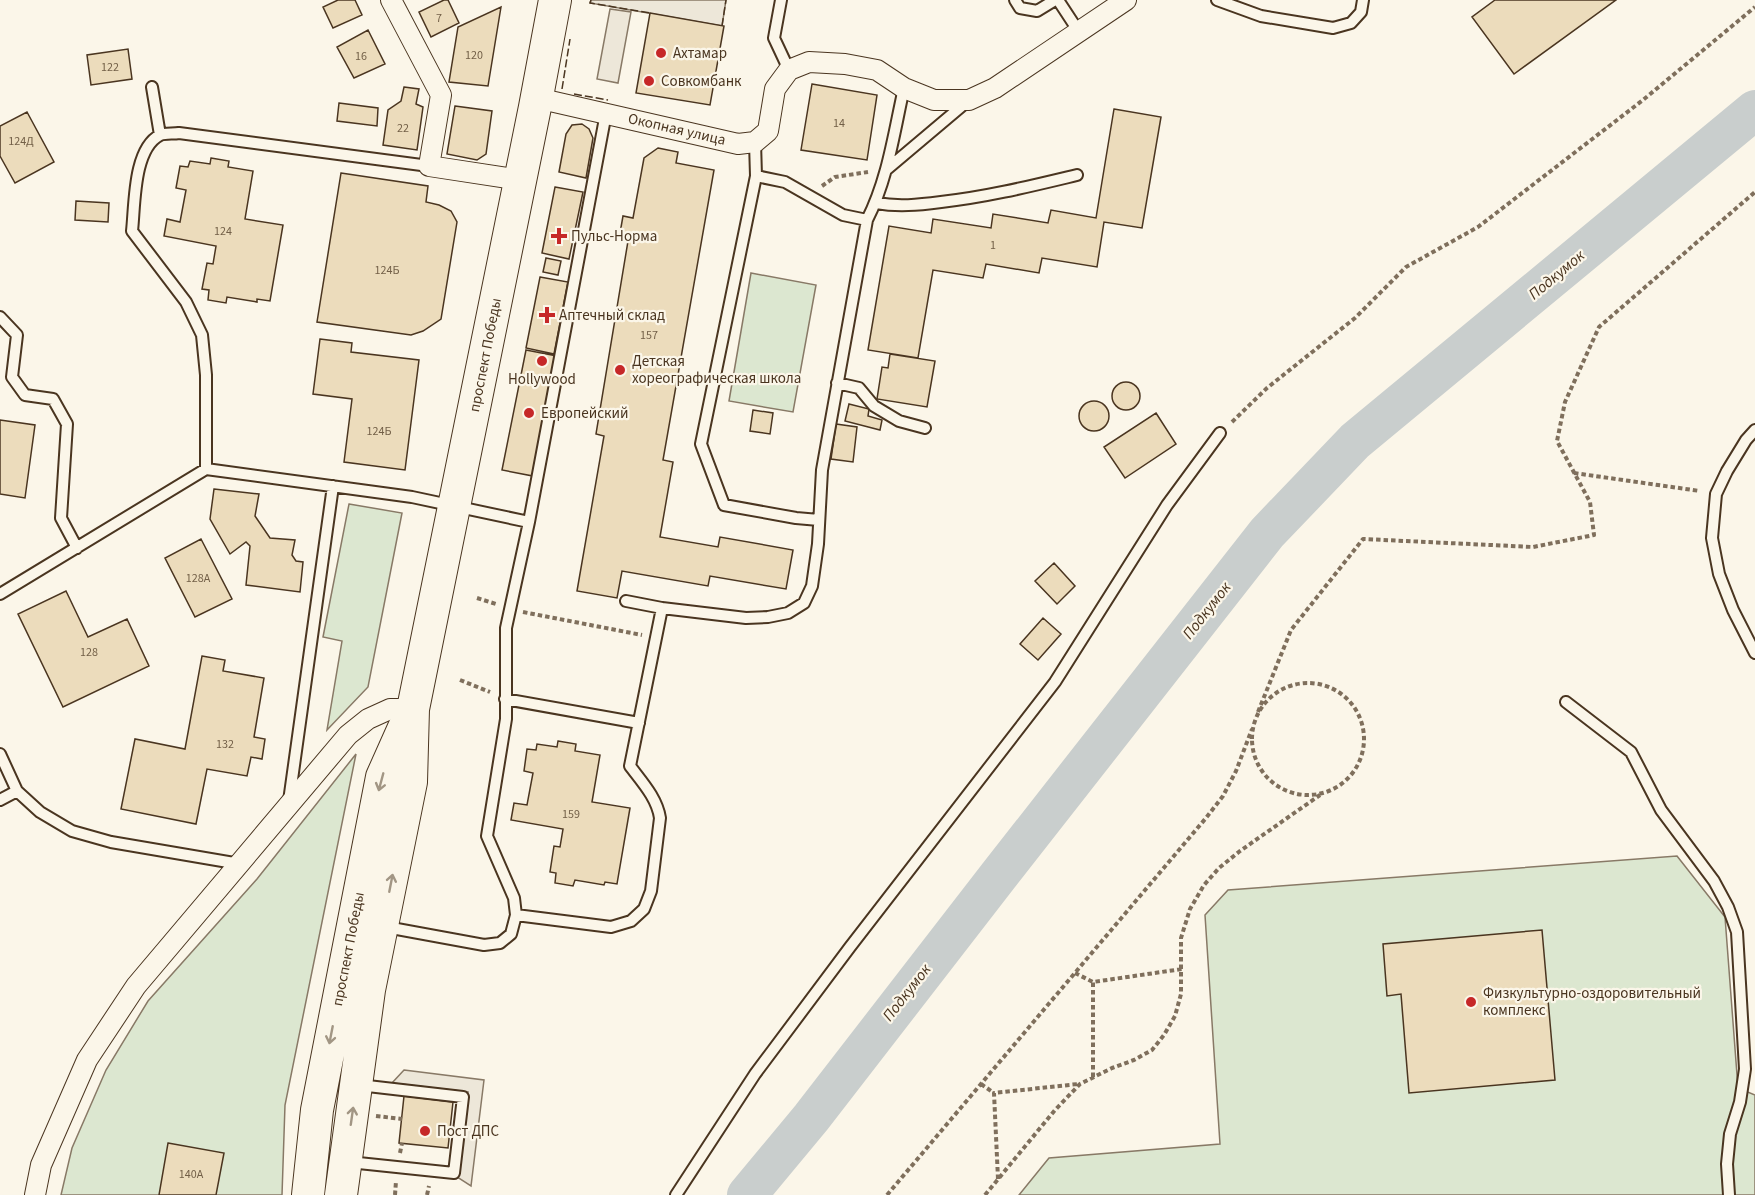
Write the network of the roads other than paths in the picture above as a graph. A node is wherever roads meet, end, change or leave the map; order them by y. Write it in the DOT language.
graph roads {
  1 [pos="391,0"];
  2 [pos="555,0"];
  3 [pos="781,0"];
  4 [pos="1015,0"];
  5 [pos="1056,0"];
  6 [pos="1126,0"];
  7 [pos="1217,0"];
  8 [pos="1363,0"];
  9 [pos="1244,5"];
  10 [pos="1080,32"];
  11 [pos="789,70"];
  12 [pos="152,87"];
  13 [pos="904,88"];
  14 [pos="537,98"];
  15 [pos="969,100"];
  16 [pos="606,113"];
  17 [pos="160,135"];
  18 [pos="755,142"];
  19 [pos="429,166"];
  20 [pos="886,170"];
  21 [pos="756,176"];
  22 [pos="1077,176"];
  23 [pos="520,180"];
  24 [pos="876,203"];
  25 [pos="867,220"];
  26 [pos="0,317"];
  27 [pos="837,383"];
  28 [pos="925,428"];
  29 [pos="1755,430"];
  30 [pos="1220,433"];
  31 [pos="206,469"];
  32 [pos="333,486"];
  33 [pos="455,506"];
  34 [pos="819,520"];
  35 [pos="529,522"];
  36 [pos="77,548"];
  37 [pos="0,594"];
  38 [pos="626,601"];
  39 [pos="662,608"];
  40 [pos="1755,653"];
  41 [pos="505,699"];
  42 [pos="1566,702"];
  43 [pos="413,709"];
  44 [pos="639,723"];
  45 [pos="0,754"];
  46 [pos="17,791"];
  47 [pos="0,800"];
  48 [pos="288,807"];
  49 [pos="240,864"];
  50 [pos="516,915"];
  51 [pos="382,926"];
  52 [pos="356,1084"];
  53 [pos="346,1162"];
  54 [pos="35,1195"];
  55 [pos="308,1195"];
  56 [pos="341,1195"];
  57 [pos="676,1195"];
  58 [pos="1729,1195"];
  1 -- 19 [label="street"];
  2 -- 14 [label="main road, проспект Победы"];
  3 -- 11 [label="lane"];
  4 -- 5 [label="lane"];
  5 -- 10 [label="lane"];
  6 -- 10 [label="street"];
  7 -- 9 [label="lane"];
  8 -- 9 [label="lane"];
  10 -- 15 [label="street"];
  11 -- 13 [label="street"];
  11 -- 18 [label="street"];
  12 -- 17 [label="lane"];
  13 -- 15 [label="street"];
  13 -- 20 [label="lane"];
  14 -- 16 [label="street, Окопная улица"];
  14 -- 23 [label="main road, проспект Победы"];
  15 -- 20 [label="lane"];
  16 -- 18 [label="street, Окопная улица"];
  16 -- 35 [label="lane"];
  17 -- 19 [label="lane"];
  17 -- 31 [label="lane"];
  18 -- 21 [label="lane"];
  19 -- 23 [label="street"];
  20 -- 24 [label="lane"];
  21 -- 25 [label="lane"];
  21 -- 34 [label="lane"];
  22 -- 24 [label="lane"];
  23 -- 33 [label="main road, проспект Победы"];
  24 -- 25 [label="lane"];
  25 -- 27 [label="lane"];
  26 -- 36 [label="lane"];
  27 -- 28 [label="lane"];
  27 -- 34 [label="lane"];
  29 -- 40 [label="lane"];
  30 -- 57 [label="lane"];
  31 -- 32 [label="lane"];
  31 -- 36 [label="lane"];
  32 -- 33 [label="lane"];
  32 -- 48 [label="lane"];
  33 -- 35 [label="lane"];
  33 -- 43 [label="main road, проспект Победы"];
  34 -- 39 [label="lane"];
  35 -- 41 [label="lane"];
  36 -- 37 [label="lane"];
  38 -- 39 [label="lane"];
  39 -- 44 [label="lane"];
  41 -- 44 [label="lane"];
  41 -- 50 [label="lane"];
  42 -- 58 [label="lane"];
  43 -- 48 [label="street"];
  51 -- 43 [label="main road, проспект Победы, one-way"];
  43 -- 55 [label="main road, проспект Победы, one-way"];
  44 -- 50 [label="lane"];
  45 -- 46 [label="lane"];
  46 -- 47 [label="lane"];
  46 -- 49 [label="lane"];
  48 -- 49 [label="street"];
  49 -- 54 [label="street"];
  50 -- 51 [label="lane"];
  51 -- 52 [label="main road, проспект Победы"];
  53 -- 52 [label="main road, проспект Победы, one-way"];
  52 -- 53 [label="lane"];
  53 -- 56 [label="main road, проспект Победы"];
}
